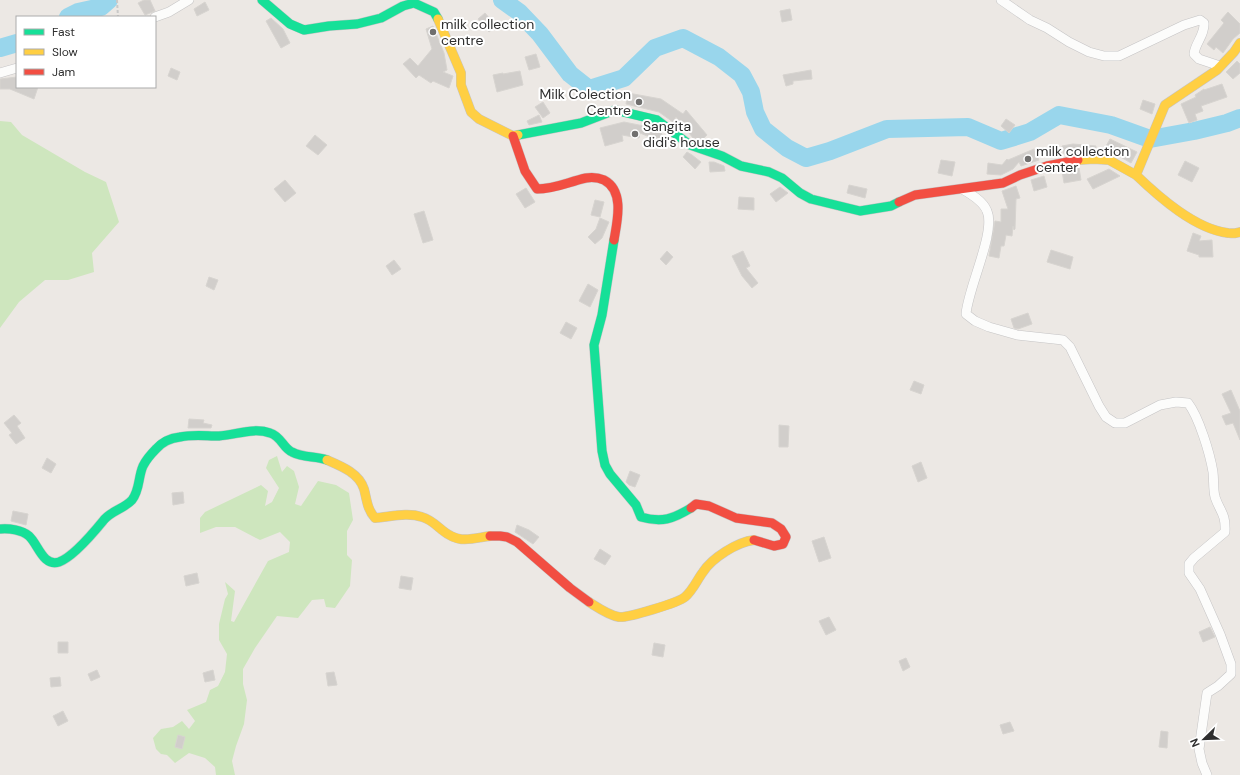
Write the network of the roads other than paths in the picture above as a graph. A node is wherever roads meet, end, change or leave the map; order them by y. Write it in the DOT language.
graph roads {
  1 [pos="189,0"];
  2 [pos="262,0"];
  3 [pos="1002,0"];
  4 [pos="156,18"];
  5 [pos="1240,44"];
  6 [pos="1220,66"];
  7 [pos="16,68"];
  8 [pos="0,73"];
  9 [pos="513,136"];
  10 [pos="1136,175"];
  11 [pos="962,189"];
  12 [pos="1240,232"];
  13 [pos="0,529"];
  14 [pos="1207,775"];
  1 -- 4 [label="street"];
  2 -- 9 [label="street"];
  3 -- 6 [label="street"];
  5 -- 6 [label="street"];
  6 -- 10 [label="street"];
  7 -- 8 [label="street"];
  9 -- 11 [label="street"];
  9 -- 13 [label="street"];
  10 -- 11 [label="street"];
  10 -- 12 [label="street"];
  11 -- 14 [label="street"];
}
